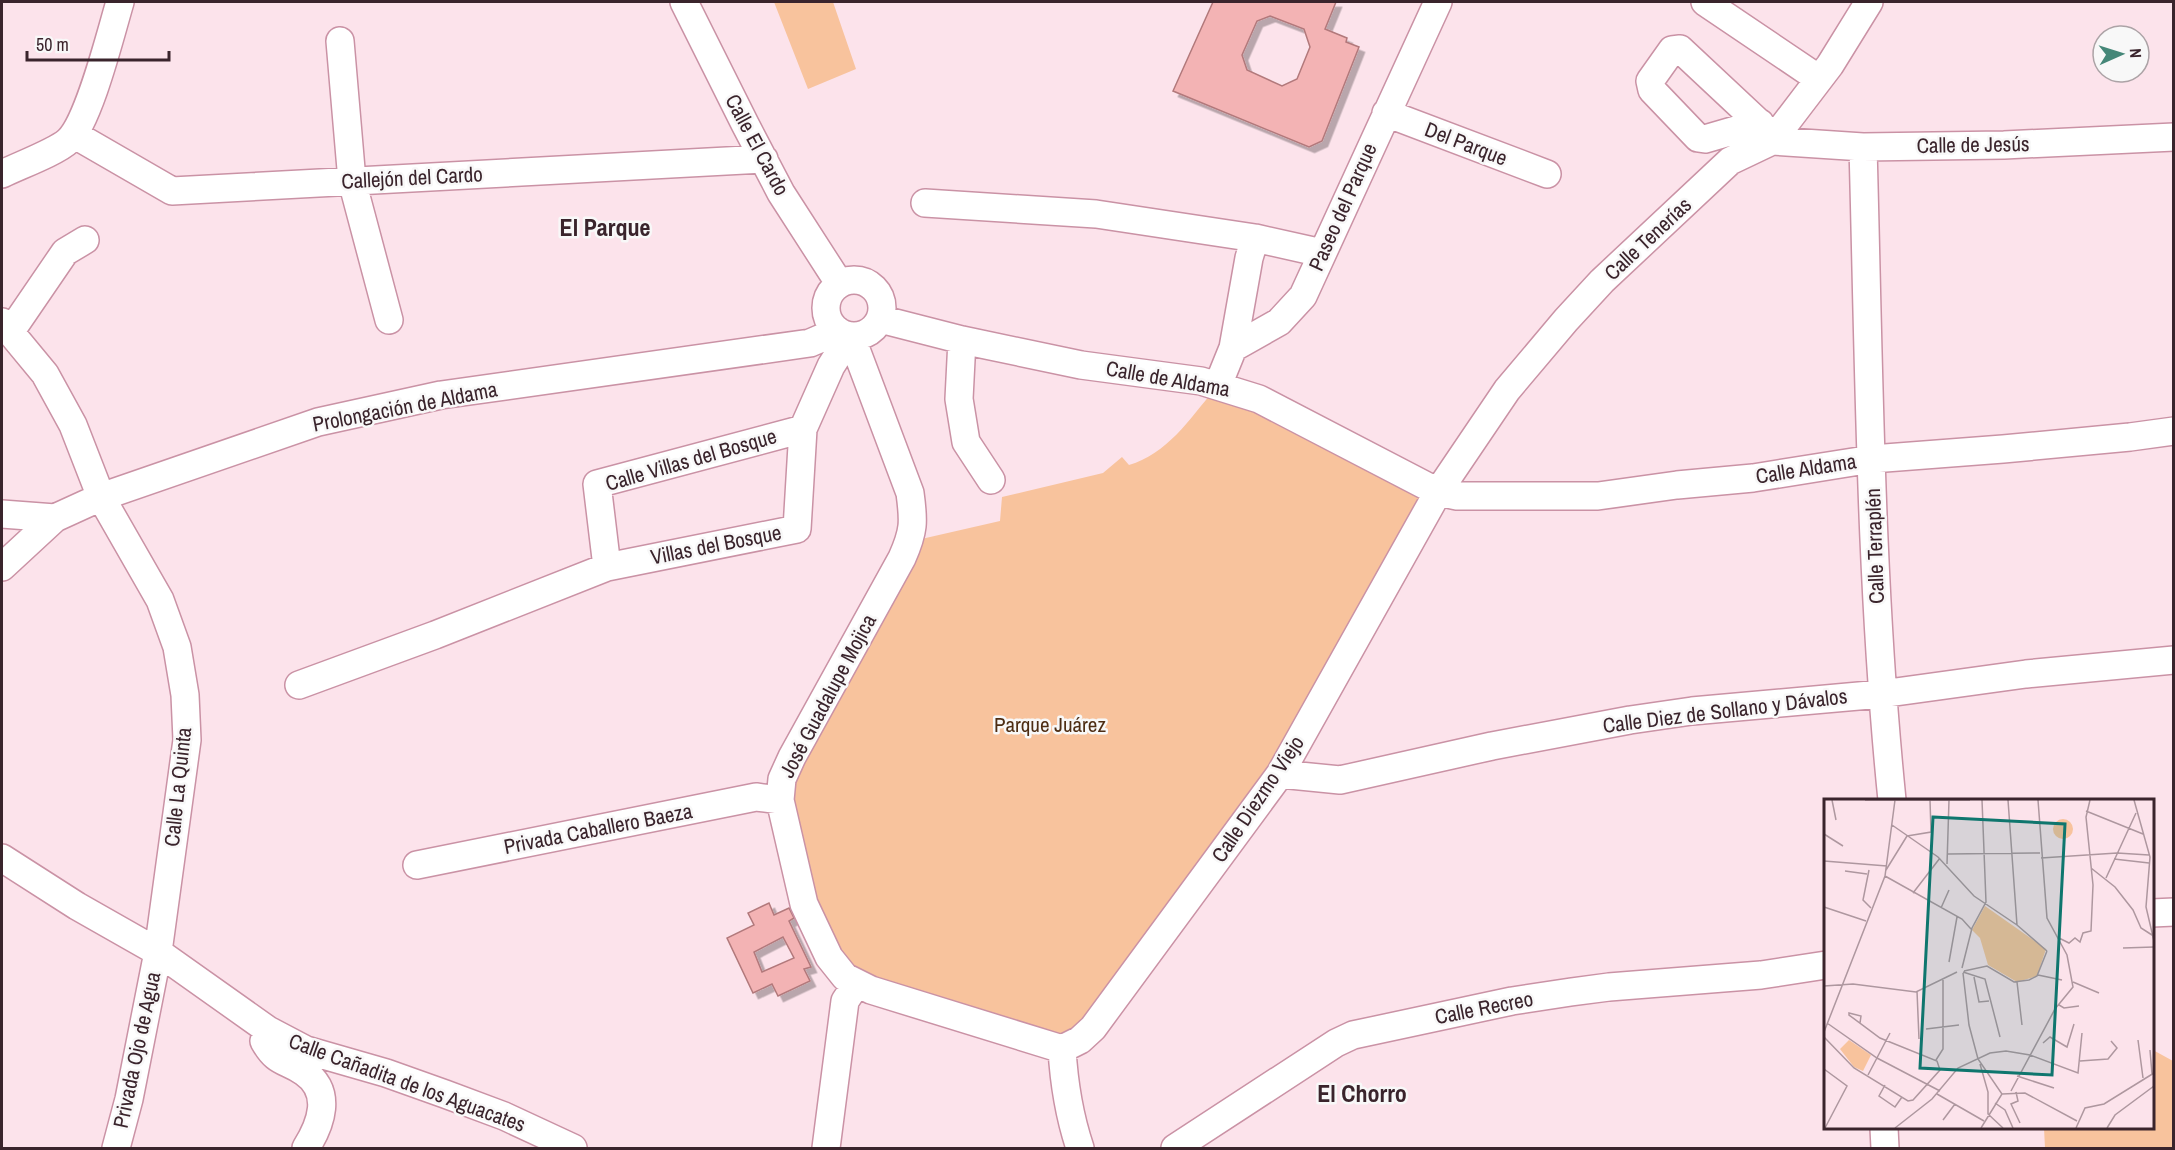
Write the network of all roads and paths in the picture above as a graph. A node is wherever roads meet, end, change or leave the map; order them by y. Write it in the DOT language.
graph roads {
  1 [pos="120,2"];
  2 [pos="684,2"];
  3 [pos="1438,2"];
  4 [pos="1705,2"];
  5 [pos="1869,2"];
  6 [pos="340,41"];
  7 [pos="1820,79"];
  8 [pos="1386,113"];
  9 [pos="1769,134"];
  10 [pos="75,135"];
  11 [pos="2174,137"];
  12 [pos="1863,147"];
  13 [pos="765,159"];
  14 [pos="2,174"];
  15 [pos="1547,174"];
  16 [pos="352,181"];
  17 [pos="925,203"];
  18 [pos="1255,238"];
  19 [pos="85,240"];
  20 [pos="1322,253"];
  21 [pos="839,283"];
  22 [pos="1244,284"];
  23 [pos="1285,316"];
  24 [pos="880,319"];
  25 [pos="389,320"];
  26 [pos="6,326"];
  27 [pos="846,334"];
  28 [pos="962,340"];
  29 [pos="1233,348"];
  30 [pos="1218,385"];
  31 [pos="803,429"];
  32 [pos="2174,430"];
  33 [pos="1872,459"];
  34 [pos="991,480"];
  35 [pos="1438,492"];
  36 [pos="101,497"];
  37 [pos="2,514"];
  38 [pos="55,518"];
  39 [pos="2,567"];
  40 [pos="607,567"];
  41 [pos="2174,660"];
  42 [pos="299,685"];
  43 [pos="1881,694"];
  44 [pos="1280,774"];
  45 [pos="1892,799"];
  46 [pos="780,800"];
  47 [pos="2,858"];
  48 [pos="417,866"];
  49 [pos="2174,912"];
  50 [pos="2154,914"];
  51 [pos="158,952"];
  52 [pos="1824,965"];
  53 [pos="857,983"];
  54 [pos="268,1030"];
  55 [pos="1062,1049"];
  56 [pos="1884,1129"];
  57 [pos="1179,1147"];
  58 [pos="116,1149"];
  59 [pos="306,1149"];
  60 [pos="573,1149"];
  61 [pos="826,1149"];
  62 [pos="1080,1149"];
  63 [pos="1885,1149"];
  1 -- 10 [label="street"];
  2 -- 13 [label="street, Calle El Cardo"];
  3 -- 8 [label="street, Paseo del Parque"];
  4 -- 7 [label="street"];
  5 -- 7 [label="street, Calle Tenerías"];
  6 -- 16 [label="street"];
  7 -- 9 [label="street, Calle Tenerías"];
  8 -- 15 [label="street, Del Parque"];
  8 -- 20 [label="street, Paseo del Parque"];
  9 -- 12 [label="street, Calle de Jesús"];
  9 -- 35 [label="street, Calle Tenerías"];
  10 -- 14 [label="street"];
  10 -- 16 [label="street, Callejón del Cardo"];
  11 -- 12 [label="street, Calle de Jesús"];
  12 -- 33 [label="street, Calle Terraplén"];
  13 -- 16 [label="street, Callejón del Cardo"];
  13 -- 21 [label="street, Calle El Cardo"];
  16 -- 25 [label="street"];
  17 -- 18 [label="street"];
  18 -- 20 [label="street"];
  18 -- 22 [label="street"];
  19 -- 26 [label="street"];
  20 -- 23 [label="street, Paseo del Parque"];
  21 -- 24 [label="street"];
  21 -- 27 [label="street"];
  22 -- 23 [label="street"];
  22 -- 29 [label="street"];
  23 -- 29 [label="street, Paseo del Parque"];
  24 -- 27 [label="street"];
  24 -- 28 [label="street, Calle de Aldama"];
  26 -- 36 [label="street, Calle La Quinta"];
  27 -- 31 [label="street, Calle Villas del Bosque"];
  27 -- 36 [label="street, Prolongación de Aldama"];
  27 -- 46 [label="street, José Guadalupe Mojica"];
  28 -- 30 [label="street, Calle de Aldama"];
  28 -- 34 [label="street"];
  29 -- 30 [label="street"];
  30 -- 35 [label="street, Calle de Aldama"];
  31 -- 40 [label="street, Villas del Bosque"];
  31 -- 40 [label="street, Calle Villas del Bosque"];
  32 -- 33 [label="street, Calle Aldama"];
  33 -- 35 [label="street, Calle Aldama"];
  33 -- 43 [label="street, Calle Terraplén"];
  35 -- 44 [label="street, Calle Diezmo Viejo"];
  36 -- 38 [label="street, Prolongación de Aldama"];
  36 -- 51 [label="street, Calle La Quinta"];
  37 -- 38 [label="street"];
  38 -- 39 [label="street, Prolongación de Aldama"];
  40 -- 42 [label="street"];
  41 -- 43 [label="street, Calle Diez de Sollano y Dávalos"];
  43 -- 44 [label="street, Calle Diez de Sollano y Dávalos"];
  43 -- 45 [label="street, Calle Terraplén"];
  44 -- 55 [label="street, Calle Diezmo Viejo"];
  46 -- 48 [label="street, Privada Caballero Baeza"];
  46 -- 53 [label="street, José Guadalupe Mojica"];
  47 -- 51 [label="street, Calle Cañadita de los Aguacates"];
  49 -- 50 [label="street"];
  51 -- 54 [label="street, Calle Cañadita de los Aguacates"];
  51 -- 58 [label="street, Privada Ojo de Agua"];
  52 -- 57 [label="street, Calle Recreo"];
  53 -- 55 [label="street, José Guadalupe Mojica"];
  53 -- 61 [label="street"];
  54 -- 59 [label="street"];
  54 -- 60 [label="street, Calle Cañadita de los Aguacates"];
  55 -- 62 [label="street"];
  56 -- 63 [label="street"];
}
